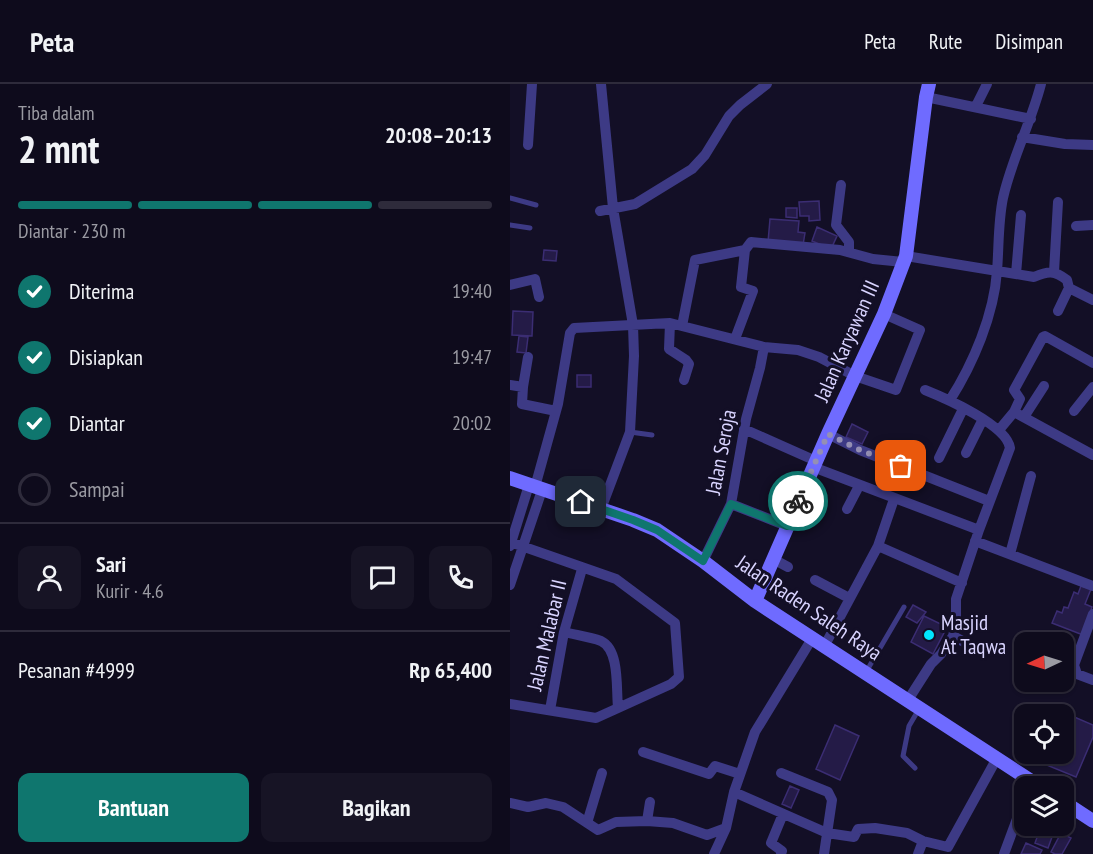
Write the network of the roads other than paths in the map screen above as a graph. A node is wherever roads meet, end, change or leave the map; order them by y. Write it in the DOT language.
graph roads {
  1 [pos="532,84"];
  2 [pos="601,84"];
  3 [pos="767,84"];
  4 [pos="987,84"];
  5 [pos="1041,84"];
  6 [pos="928,90"];
  7 [pos="976,106"];
  8 [pos="1030,119"];
  9 [pos="1022,137"];
  10 [pos="528,145"];
  11 [pos="1093,145"];
  12 [pos="841,185"];
  13 [pos="510,198"];
  14 [pos="1058,202"];
  15 [pos="536,205"];
  16 [pos="617,207"];
  17 [pos="600,211"];
  18 [pos="1021,215"];
  19 [pos="510,225"];
  20 [pos="1093,225"];
  21 [pos="1076,226"];
  22 [pos="530,228"];
  23 [pos="745,250"];
  24 [pos="849,251"];
  25 [pos="904,259"];
  26 [pos="998,272"];
  27 [pos="1054,272"];
  28 [pos="1016,274"];
  29 [pos="510,285"];
  30 [pos="1069,288"];
  31 [pos="540,297"];
  32 [pos="1093,300"];
  33 [pos="1058,311"];
  34 [pos="884,314"];
  35 [pos="670,323"];
  36 [pos="633,325"];
  37 [pos="682,326"];
  38 [pos="735,339"];
  39 [pos="764,347"];
  40 [pos="528,357"];
  41 [pos="1093,363"];
  42 [pos="855,376"];
  43 [pos="684,380"];
  44 [pos="510,385"];
  45 [pos="523,387"];
  46 [pos="1044,387"];
  47 [pos="1093,387"];
  48 [pos="925,390"];
  49 [pos="950,400"];
  50 [pos="963,409"];
  51 [pos="556,411"];
  52 [pos="1074,411"];
  53 [pos="1019,415"];
  54 [pos="982,419"];
  55 [pos="744,429"];
  56 [pos="999,430"];
  57 [pos="630,432"];
  58 [pos="828,434"];
  59 [pos="652,435"];
  60 [pos="966,453"];
  61 [pos="1093,455"];
  62 [pos="939,458"];
  63 [pos="815,464"];
  64 [pos="1031,476"];
  65 [pos="510,478"];
  66 [pos="859,486"];
  67 [pos="535,488"];
  68 [pos="894,499"];
  69 [pos="989,501"];
  70 [pos="731,504"];
  71 [pos="601,509"];
  72 [pos="847,509"];
  73 [pos="787,526"];
  74 [pos="977,535"];
  75 [pos="510,543"];
  76 [pos="878,546"];
  77 [pos="523,547"];
  78 [pos="1010,554"];
  79 [pos="773,560"];
  80 [pos="703,561"];
  81 [pos="788,567"];
  82 [pos="582,569"];
  83 [pos="815,580"];
  84 [pos="962,583"];
  85 [pos="510,585"];
  86 [pos="1093,586"];
  87 [pos="849,598"];
  88 [pos="754,601"];
  89 [pos="904,607"];
  90 [pos="1093,614"];
  91 [pos="564,632"];
  92 [pos="953,636"];
  93 [pos="819,641"];
  94 [pos="979,650"];
  95 [pos="866,672"];
  96 [pos="1093,680"];
  97 [pos="510,704"];
  98 [pos="914,704"];
  99 [pos="618,707"];
  100 [pos="550,710"];
  101 [pos="643,752"];
  102 [pos="997,758"];
  103 [pos="915,768"];
  104 [pos="602,772"];
  105 [pos="781,773"];
  106 [pos="740,774"];
  107 [pos="1022,776"];
  108 [pos="734,792"];
  109 [pos="650,802"];
  110 [pos="510,803"];
  111 [pos="1074,809"];
  112 [pos="783,814"];
  113 [pos="1093,821"];
  114 [pos="647,822"];
  115 [pos="587,823"];
  116 [pos="1014,827"];
  117 [pos="726,828"];
  118 [pos="827,833"];
  119 [pos="923,841"];
  120 [pos="714,854"];
  121 [pos="781,854"];
  122 [pos="824,854"];
  123 [pos="918,854"];
  124 [pos="1004,854"];
  1 -- 10 [label="street"];
  2 -- 16 [label="street"];
  3 -- 16 [label="street"];
  4 -- 7 [label="street"];
  5 -- 8 [label="street"];
  6 -- 7 [label="street"];
  6 -- 25 [label="main road, Jalan Karyawan III"];
  7 -- 8 [label="street"];
  8 -- 9 [label="street"];
  9 -- 11 [label="street"];
  9 -- 26 [label="street"];
  12 -- 24 [label="street"];
  13 -- 15 [label="lane"];
  14 -- 27 [label="street"];
  16 -- 17 [label="street"];
  16 -- 36 [label="street"];
  18 -- 28 [label="street"];
  19 -- 22 [label="lane"];
  20 -- 21 [label="street"];
  23 -- 24 [label="street"];
  23 -- 37 [label="street"];
  23 -- 38 [label="street"];
  24 -- 25 [label="street"];
  25 -- 26 [label="street"];
  25 -- 34 [label="main road, Jalan Karyawan III"];
  26 -- 28 [label="street"];
  26 -- 49 [label="street"];
  27 -- 28 [label="street"];
  27 -- 30 [label="street"];
  29 -- 31 [label="street"];
  30 -- 32 [label="street"];
  30 -- 33 [label="street"];
  34 -- 42 [label="main road, Jalan Karyawan III"];
  34 -- 42 [label="street"];
  35 -- 36 [label="street"];
  35 -- 37 [label="street"];
  35 -- 43 [label="street"];
  36 -- 51 [label="street"];
  36 -- 57 [label="street"];
  37 -- 38 [label="street"];
  38 -- 39 [label="street"];
  39 -- 42 [label="street"];
  39 -- 55 [label="street, Jalan Seroja"];
  40 -- 45 [label="street"];
  41 -- 53 [label="street"];
  42 -- 58 [label="main road, Jalan Karyawan III"];
  44 -- 45 [label="street"];
  45 -- 51 [label="street"];
  46 -- 53 [label="street"];
  47 -- 52 [label="street"];
  48 -- 49 [label="street"];
  49 -- 50 [label="street"];
  50 -- 54 [label="street"];
  50 -- 62 [label="street"];
  51 -- 67 [label="street"];
  53 -- 56 [label="street"];
  53 -- 61 [label="street"];
  54 -- 56 [label="street"];
  54 -- 60 [label="street"];
  55 -- 63 [label="street"];
  55 -- 70 [label="street, Jalan Seroja"];
  56 -- 69 [label="street"];
  57 -- 59 [label="lane"];
  57 -- 71 [label="street"];
  58 -- 63 [label="main road, Jalan Karyawan III"];
  58 -- 69 [label="street"];
  63 -- 66 [label="street"];
  63 -- 73 [label="main road, Jalan Karyawan III"];
  64 -- 78 [label="street"];
  65 -- 67 [label="main road, Jalan Raden Saleh Raya"];
  66 -- 68 [label="street"];
  66 -- 72 [label="street"];
  67 -- 71 [label="main road, Jalan Raden Saleh Raya"];
  67 -- 75 [label="street"];
  67 -- 77 [label="street"];
  68 -- 74 [label="street"];
  68 -- 76 [label="street"];
  69 -- 74 [label="street"];
  70 -- 73 [label="street"];
  70 -- 80 [label="street, Jalan Seroja"];
  71 -- 80 [label="main road, Jalan Raden Saleh Raya"];
  73 -- 79 [label="main road, Jalan Karyawan III"];
  74 -- 78 [label="street"];
  74 -- 84 [label="street"];
  75 -- 77 [label="street"];
  76 -- 84 [label="street"];
  76 -- 87 [label="street"];
  77 -- 82 [label="street"];
  77 -- 85 [label="street"];
  78 -- 86 [label="street"];
  79 -- 81 [label="street"];
  79 -- 88 [label="main road, Jalan Karyawan III"];
  80 -- 88 [label="main road, Jalan Raden Saleh Raya"];
  82 -- 91 [label="street, Jalan Malabar II"];
  82 -- 99 [label="street"];
  83 -- 87 [label="street"];
  84 -- 92 [label="street"];
  87 -- 93 [label="street"];
  88 -- 93 [label="main road, Jalan Raden Saleh Raya"];
  89 -- 95 [label="lane"];
  90 -- 96 [label="street"];
  91 -- 99 [label="street"];
  91 -- 100 [label="street, Jalan Malabar II"];
  92 -- 94 [label="street"];
  92 -- 98 [label="street"];
  93 -- 95 [label="main road, Jalan Raden Saleh Raya"];
  93 -- 106 [label="street"];
  95 -- 98 [label="main road, Jalan Raden Saleh Raya"];
  97 -- 100 [label="street"];
  98 -- 102 [label="main road, Jalan Raden Saleh Raya"];
  98 -- 103 [label="lane"];
  99 -- 100 [label="street"];
  101 -- 106 [label="street"];
  102 -- 107 [label="main road, Jalan Raden Saleh Raya"];
  102 -- 119 [label="street"];
  104 -- 115 [label="street"];
  105 -- 118 [label="street"];
  106 -- 108 [label="street"];
  108 -- 112 [label="street"];
  108 -- 117 [label="street"];
  109 -- 114 [label="street"];
  110 -- 115 [label="street"];
  111 -- 113 [label="main road"];
  112 -- 118 [label="street"];
  112 -- 121 [label="street"];
  114 -- 115 [label="street"];
  114 -- 117 [label="street"];
  116 -- 124 [label="street"];
  117 -- 120 [label="street"];
  118 -- 119 [label="street"];
  118 -- 122 [label="street"];
  119 -- 123 [label="street"];
}
